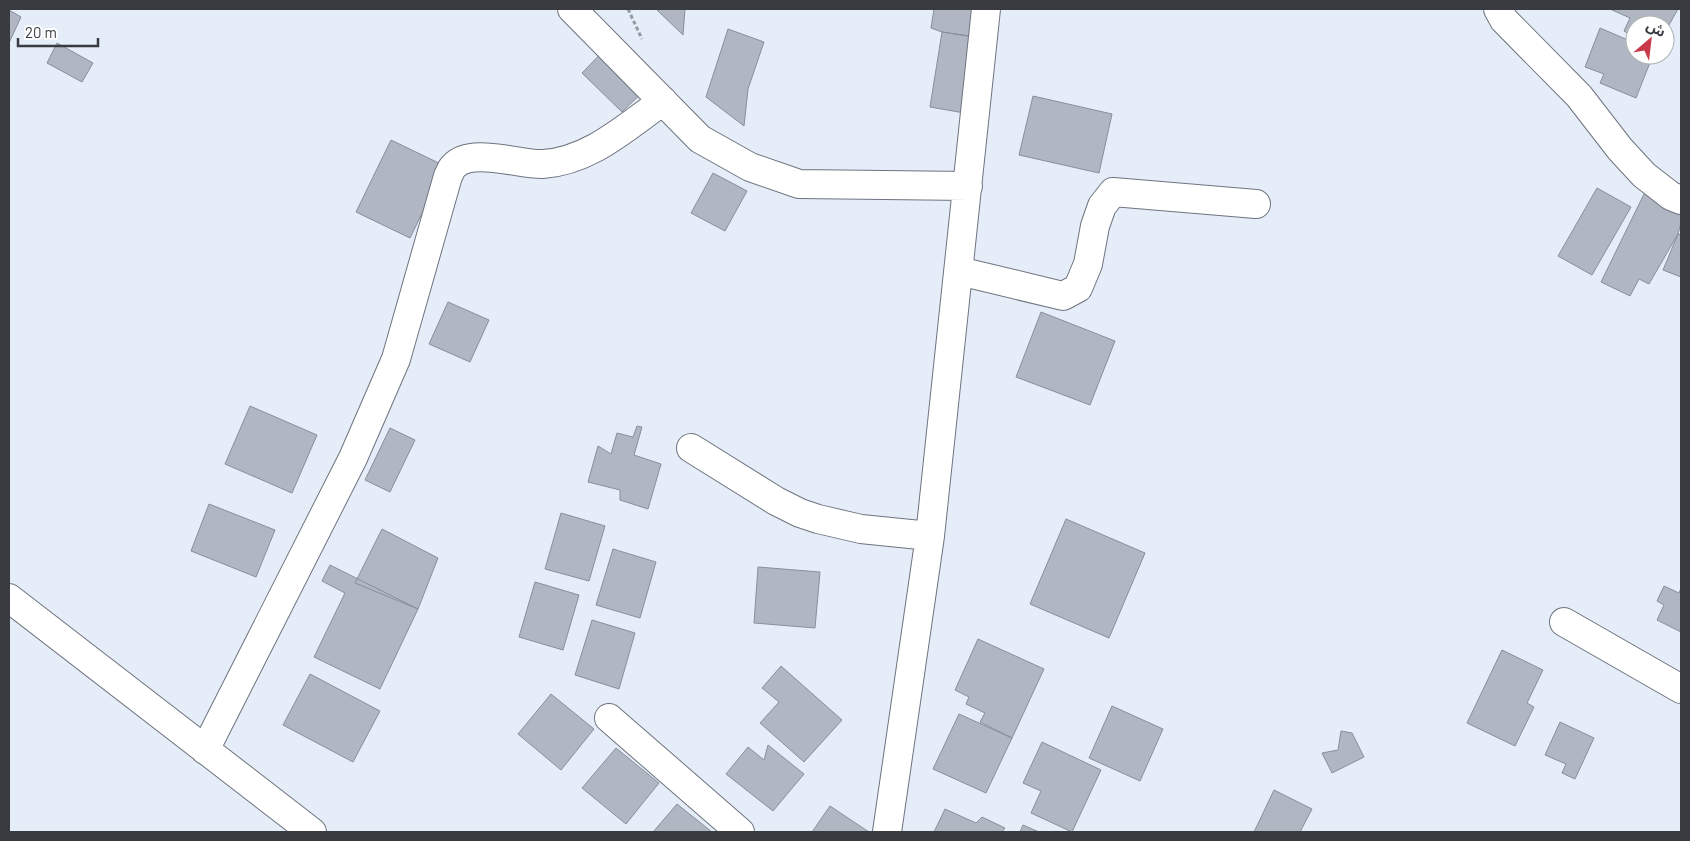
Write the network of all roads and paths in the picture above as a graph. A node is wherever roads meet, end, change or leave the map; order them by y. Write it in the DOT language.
graph roads {
  1 [pos="572,9"];
  2 [pos="986,9"];
  3 [pos="1498,9"];
  4 [pos="663,101"];
  5 [pos="968,186"];
  6 [pos="1681,200"];
  7 [pos="1256,204"];
  8 [pos="959,271"];
  9 [pos="691,448"];
  10 [pos="930,536"];
  11 [pos="9,598"];
  12 [pos="1564,622"];
  13 [pos="1681,689"];
  14 [pos="609,718"];
  15 [pos="205,750"];
  16 [pos="312,832"];
  17 [pos="740,832"];
  18 [pos="887,832"];
  1 -- 4 [label="street"];
  2 -- 5 [label="street"];
  3 -- 6 [label="street"];
  4 -- 5 [label="street"];
  4 -- 15 [label="street"];
  5 -- 8 [label="street"];
  7 -- 8 [label="street"];
  8 -- 10 [label="street"];
  9 -- 10 [label="street"];
  10 -- 18 [label="street"];
  11 -- 15 [label="street"];
  12 -- 13 [label="street"];
  14 -- 17 [label="street"];
  15 -- 16 [label="street"];
}
